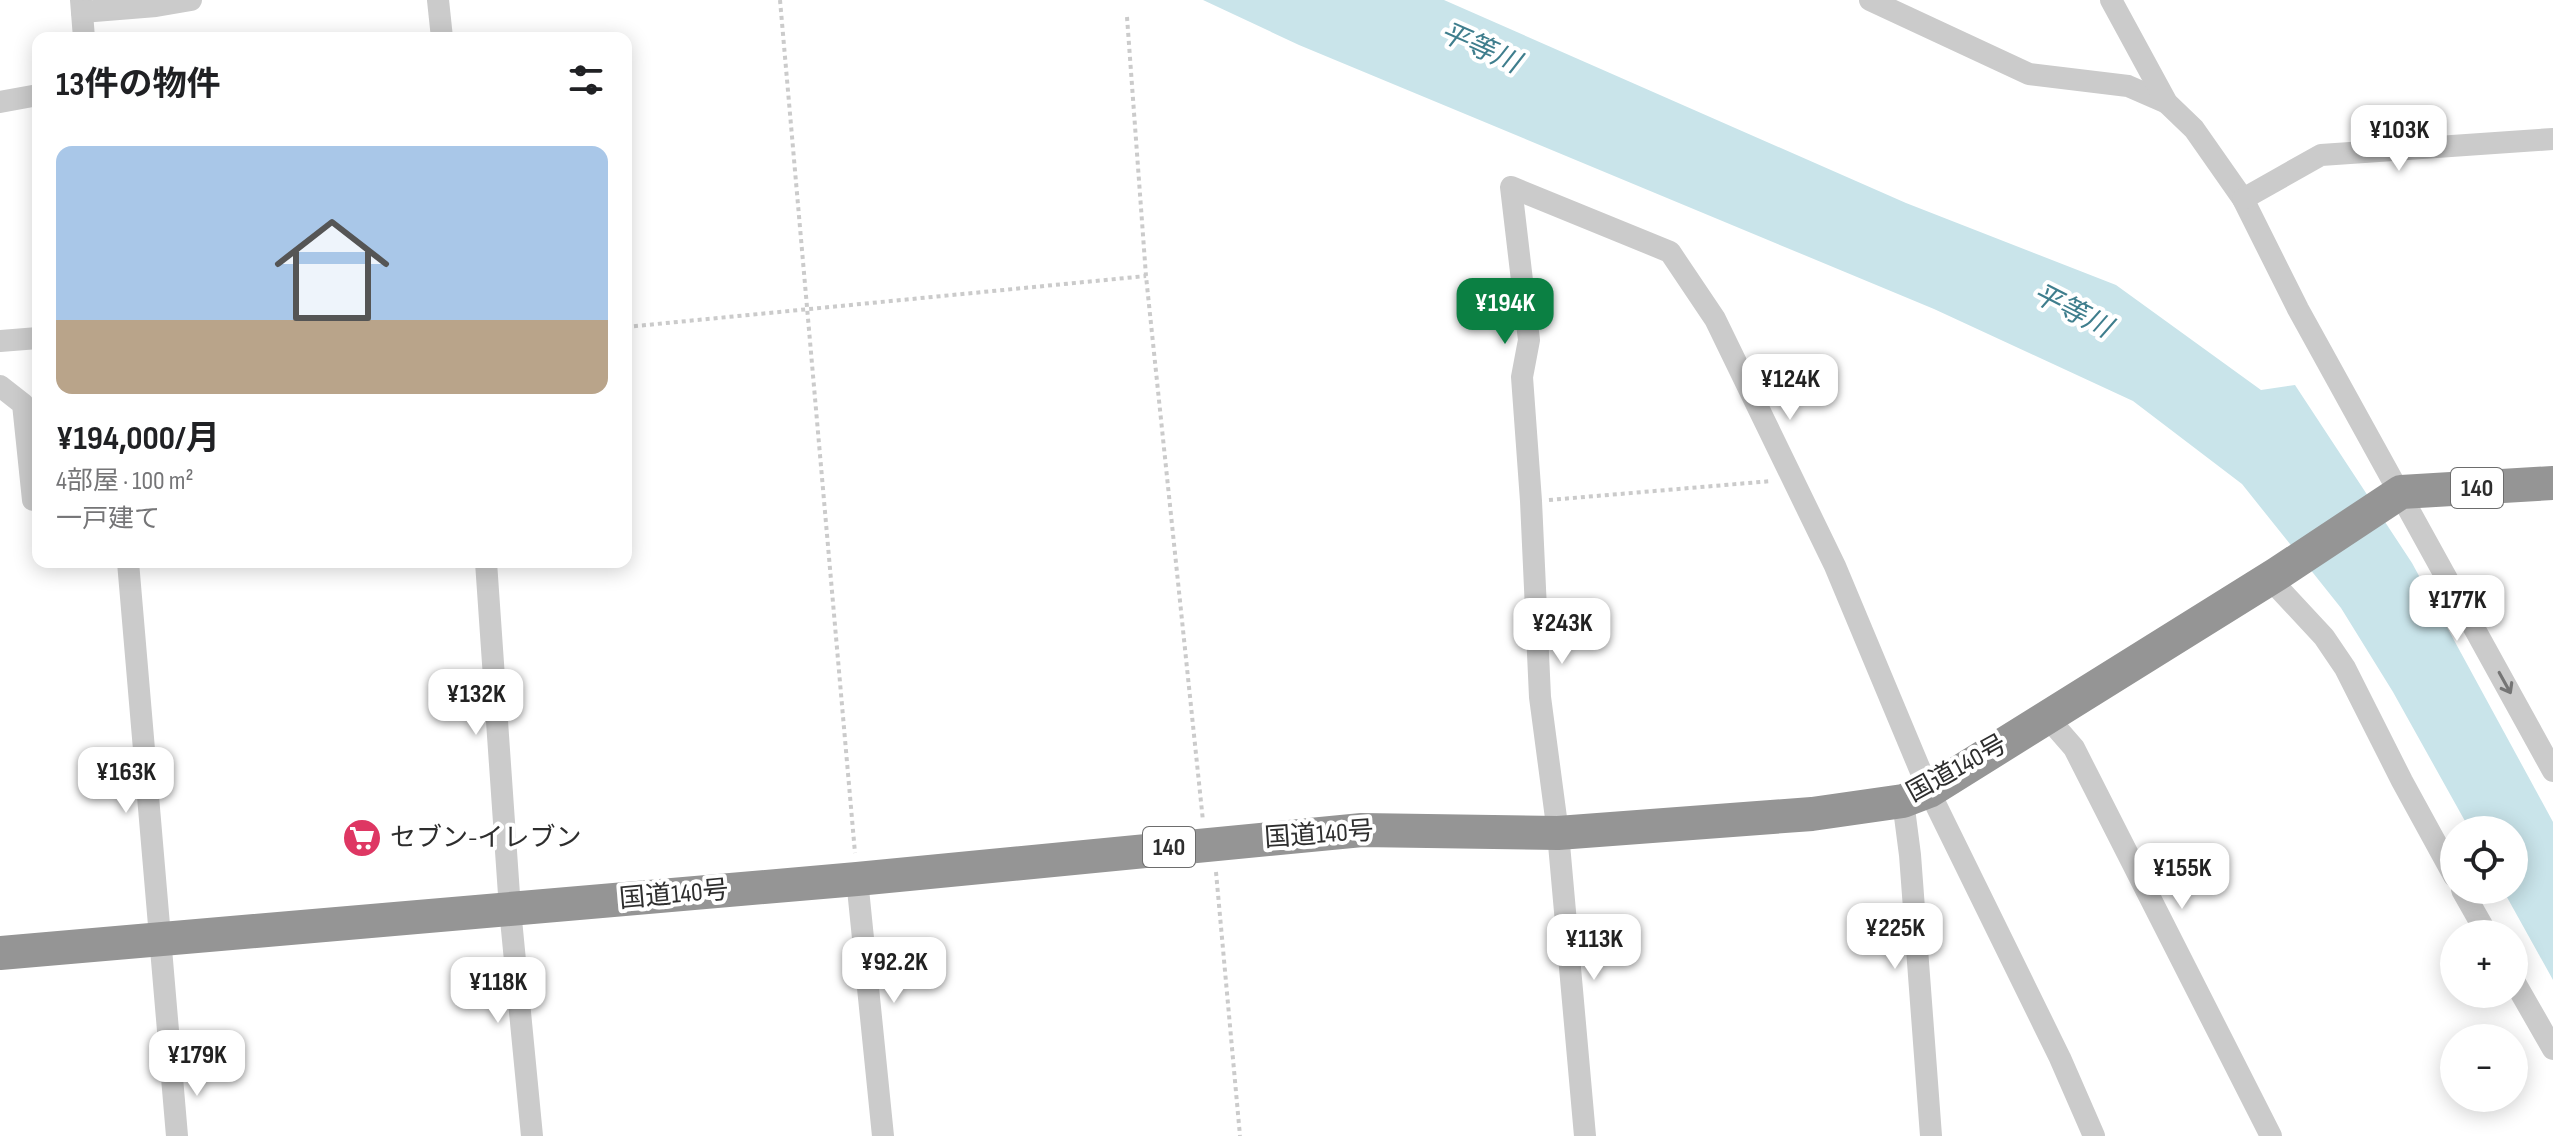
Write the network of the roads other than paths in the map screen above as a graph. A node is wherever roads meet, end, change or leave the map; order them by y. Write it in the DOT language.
graph roads {
  1 [pos="191,0"];
  2 [pos="438,0"];
  3 [pos="1870,0"];
  4 [pos="2111,0"];
  5 [pos="81,6"];
  6 [pos="83,32"];
  7 [pos="441,32"];
  8 [pos="32,96"];
  9 [pos="0,102"];
  10 [pos="2167,103"];
  11 [pos="2553,139"];
  12 [pos="2243,199"];
  13 [pos="32,338"];
  14 [pos="0,341"];
  15 [pos="0,386"];
  16 [pos="2553,483"];
  17 [pos="32,490"];
  18 [pos="2396,495"];
  19 [pos="129,568"];
  20 [pos="486,568"];
  21 [pos="2273,576"];
  22 [pos="2047,717"];
  23 [pos="2553,771"];
  24 [pos="1916,796"];
  25 [pos="1558,833"];
  26 [pos="2440,850"];
  27 [pos="857,879"];
  28 [pos="510,909"];
  29 [pos="160,940"];
  30 [pos="0,953"];
  31 [pos="2528,1005"];
  32 [pos="2553,1049"];
  33 [pos="177,1136"];
  34 [pos="532,1136"];
  35 [pos="883,1136"];
  36 [pos="1585,1136"];
  37 [pos="1931,1136"];
  38 [pos="2094,1136"];
  39 [pos="2271,1136"];
  1 -- 5 [label="street"];
  2 -- 7 [label="street"];
  3 -- 10 [label="street"];
  4 -- 10 [label="street"];
  5 -- 6 [label="street"];
  8 -- 9 [label="street"];
  10 -- 12 [label="street"];
  11 -- 12 [label="street"];
  12 -- 18 [label="street"];
  13 -- 14 [label="street"];
  15 -- 17 [label="street"];
  16 -- 18 [label="highway, 140"];
  18 -- 21 [label="highway, 国道140号 / 140"];
  18 -- 23 [label="street, one-way"];
  19 -- 29 [label="street"];
  20 -- 28 [label="street"];
  21 -- 22 [label="highway, 国道140号 / 140"];
  21 -- 26 [label="street"];
  22 -- 24 [label="highway, 国道140号 / 140"];
  22 -- 39 [label="street"];
  24 -- 25 [label="highway, 国道140号 / 140"];
  24 -- 25 [label="street"];
  24 -- 37 [label="street"];
  24 -- 38 [label="street"];
  25 -- 27 [label="highway, 国道140号 / 140"];
  25 -- 36 [label="street"];
  27 -- 28 [label="highway, 国道140号 / 140"];
  27 -- 35 [label="street"];
  28 -- 29 [label="highway, 国道140号 / 140"];
  28 -- 34 [label="street"];
  29 -- 30 [label="highway, 国道140号 / 140"];
  29 -- 33 [label="street"];
  31 -- 32 [label="street"];
}
